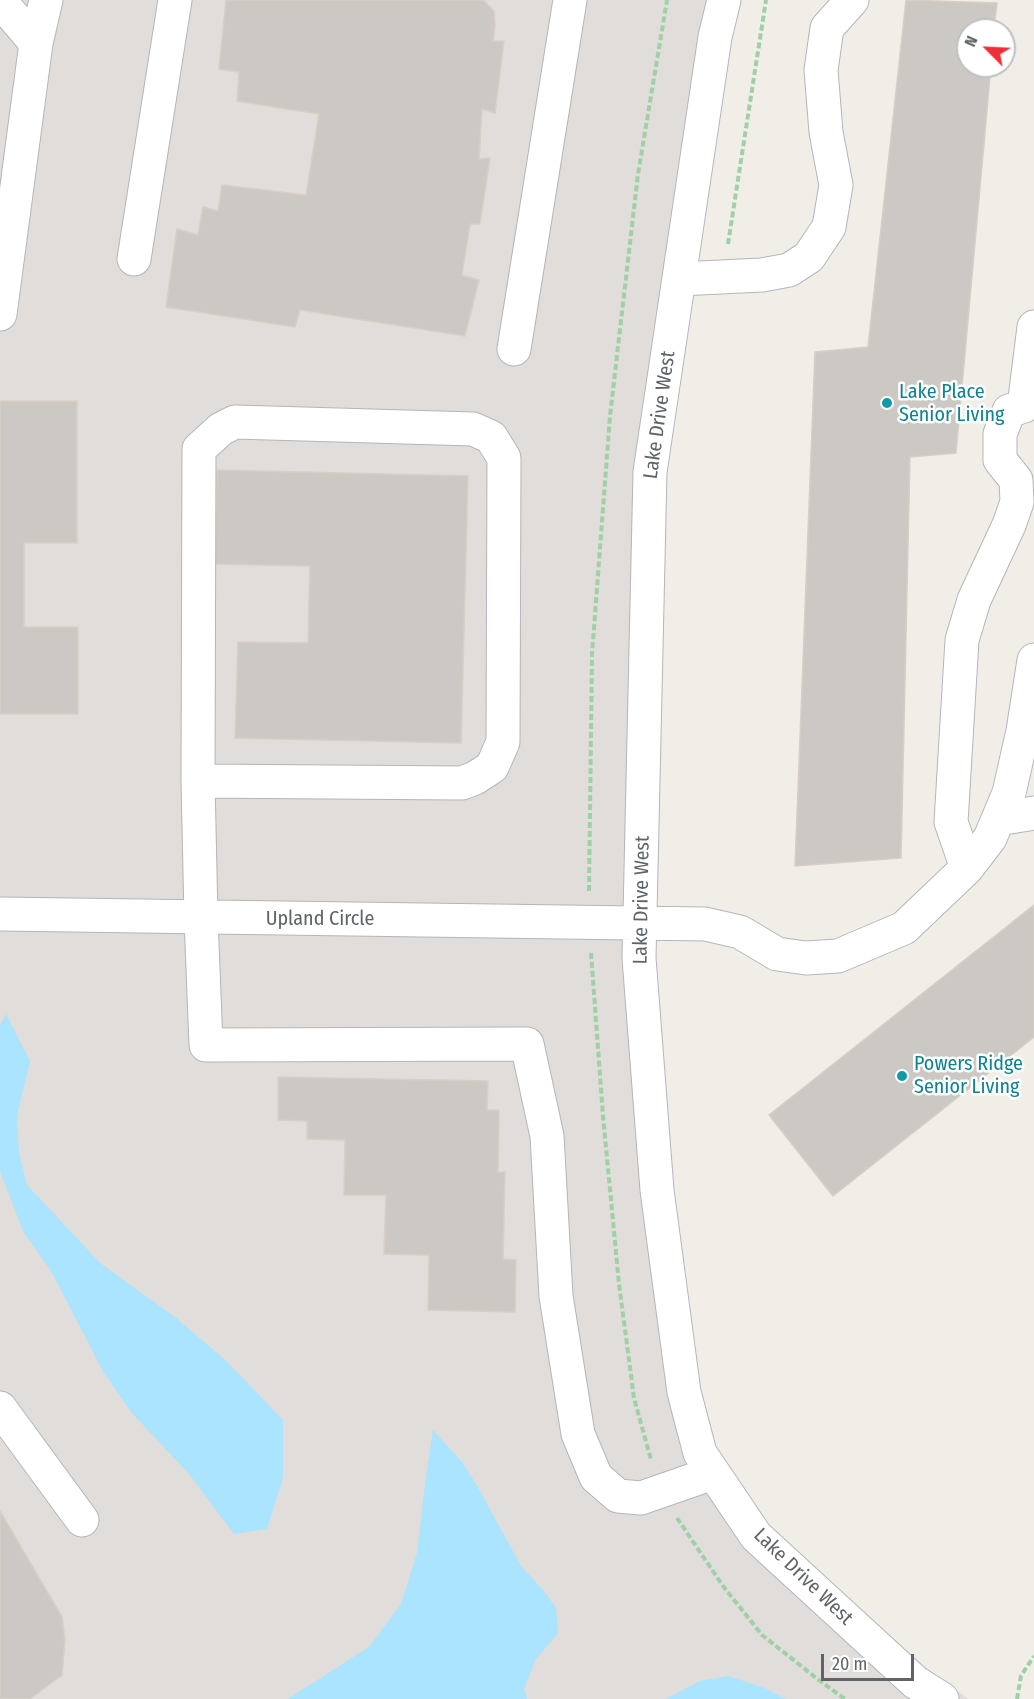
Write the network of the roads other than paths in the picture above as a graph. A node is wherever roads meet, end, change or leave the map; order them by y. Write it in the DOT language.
graph roads {
  1 [pos="45,0"];
  2 [pos="175,0"];
  3 [pos="570,0"];
  4 [pos="724,0"];
  5 [pos="852,0"];
  6 [pos="0,1"];
  7 [pos="36,43"];
  8 [pos="134,259"];
  9 [pos="679,279"];
  10 [pos="0,314"];
  11 [pos="1034,327"];
  12 [pos="514,349"];
  13 [pos="1029,408"];
  14 [pos="1025,471"];
  15 [pos="1034,660"];
  16 [pos="198,781"];
  17 [pos="1034,813"];
  18 [pos="998,819"];
  19 [pos="967,868"];
  20 [pos="0,914"];
  21 [pos="201,918"];
  22 [pos="640,922"];
  23 [pos="0,1408"];
  24 [pos="713,1473"];
  25 [pos="82,1520"];
  26 [pos="942,1699"];
  1 -- 7 [label="street"];
  2 -- 8 [label="street"];
  3 -- 12 [label="street"];
  4 -- 9 [label="street, Lake Drive West"];
  5 -- 9 [label="street"];
  6 -- 7 [label="street"];
  7 -- 10 [label="street"];
  9 -- 22 [label="street, Lake Drive West"];
  11 -- 13 [label="street"];
  13 -- 14 [label="street"];
  14 -- 19 [label="street"];
  15 -- 18 [label="street, Upland Circle"];
  16 -- 16 [label="street"];
  16 -- 21 [label="street"];
  17 -- 18 [label="street"];
  18 -- 19 [label="street, Upland Circle"];
  19 -- 22 [label="street, Upland Circle"];
  20 -- 21 [label="street, Upland Circle"];
  21 -- 22 [label="street, Upland Circle"];
  21 -- 24 [label="street"];
  22 -- 24 [label="street, Lake Drive West"];
  23 -- 25 [label="street"];
  24 -- 26 [label="street, Lake Drive West"];
}
